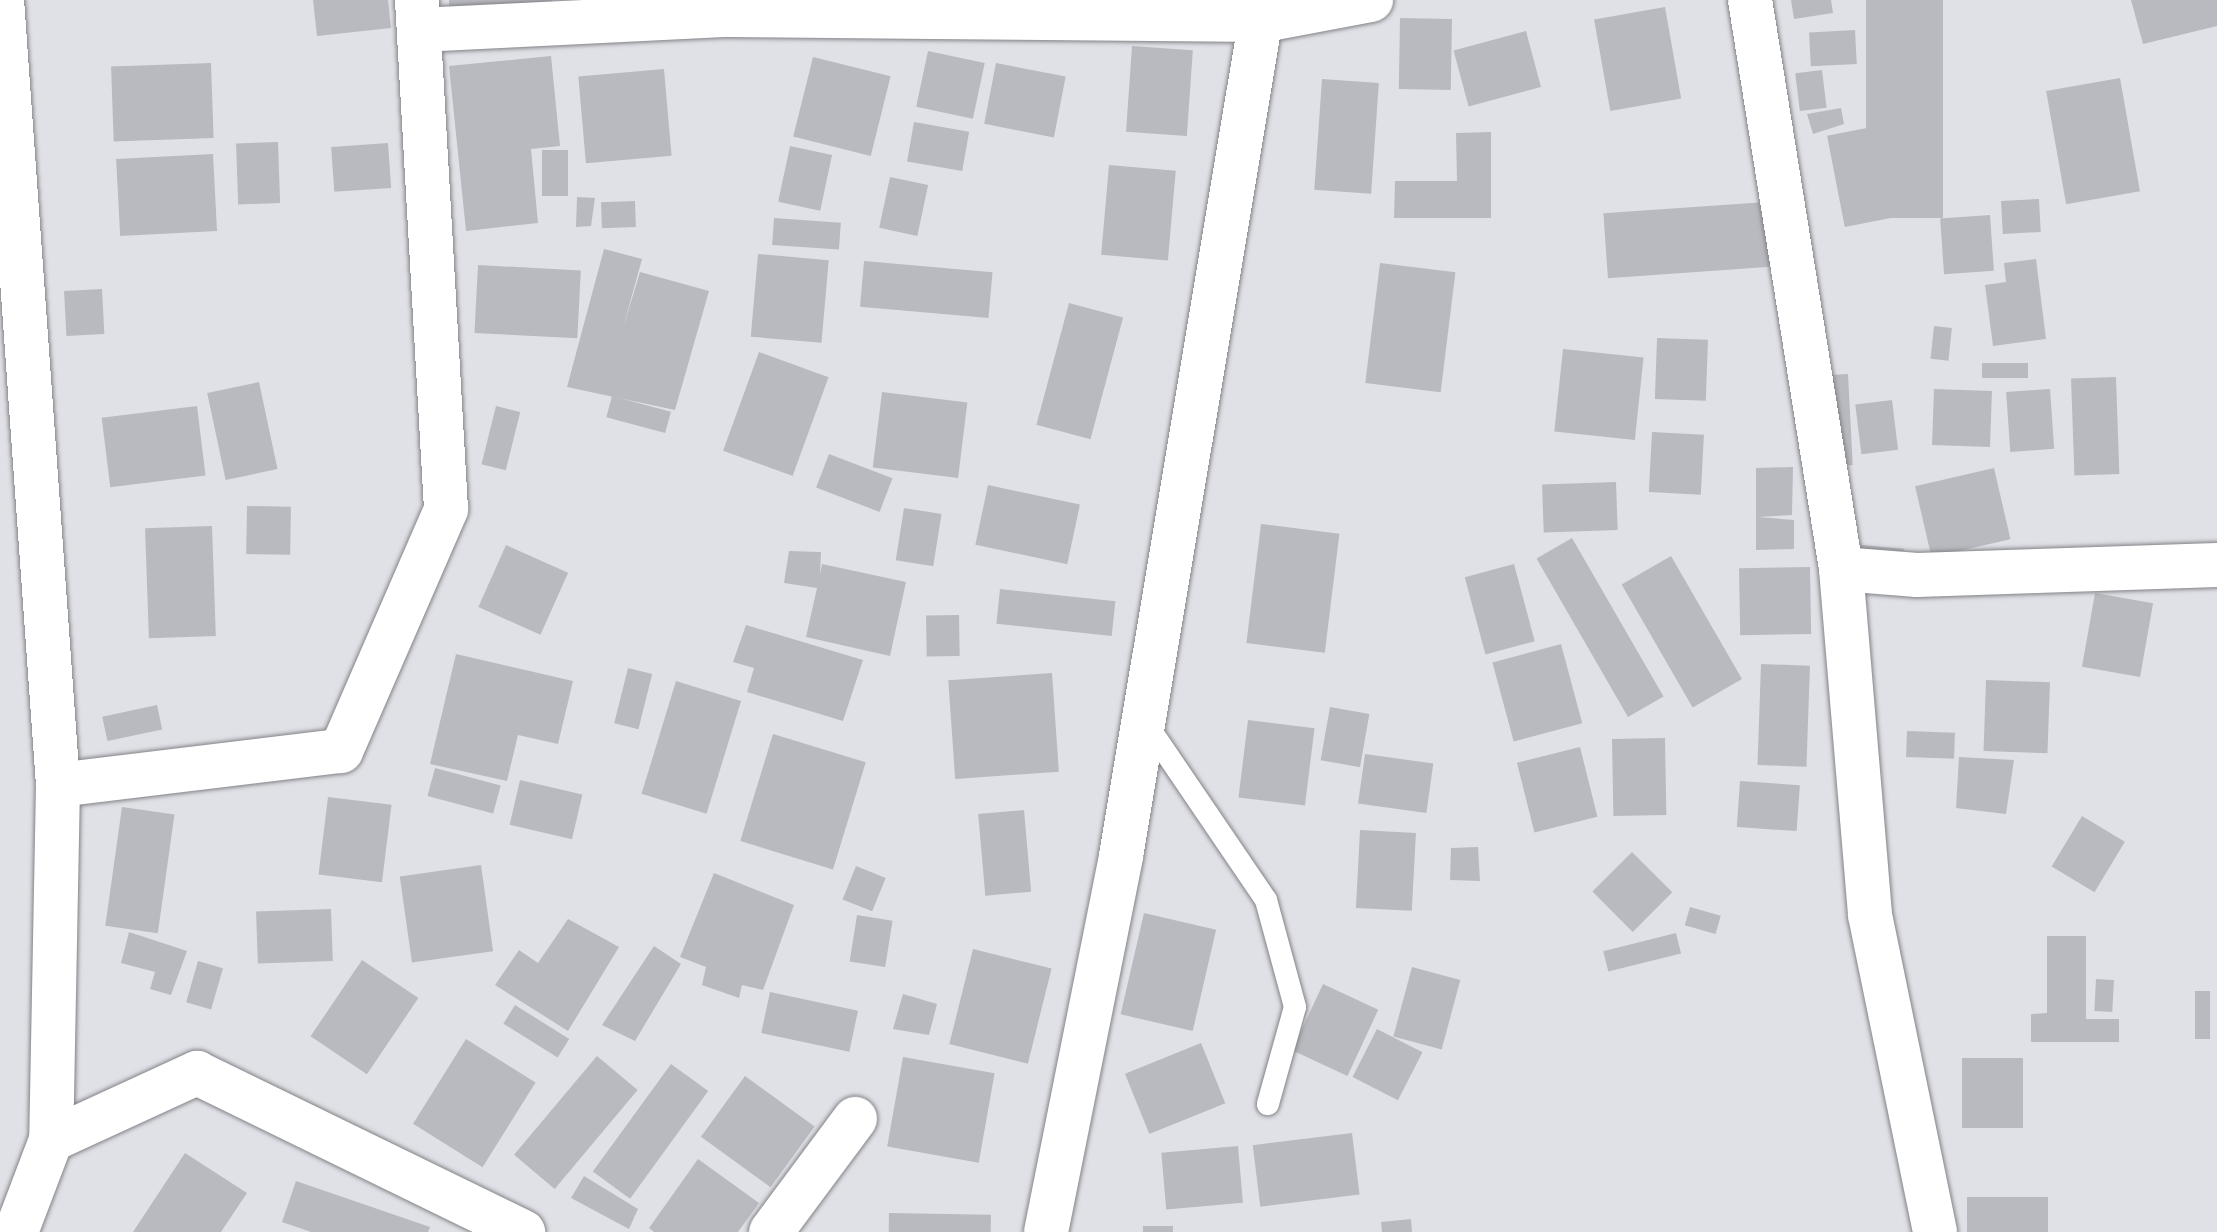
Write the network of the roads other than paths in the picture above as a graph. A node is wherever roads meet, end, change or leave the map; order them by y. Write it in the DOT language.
graph roads {
  1 [pos="2,0"];
  2 [pos="1371,0"];
  3 [pos="1750,0"];
  4 [pos="1264,10"];
  5 [pos="418,15"];
  6 [pos="2217,565"];
  7 [pos="1841,569"];
  8 [pos="1144,721"];
  9 [pos="58,785"];
  10 [pos="1268,1104"];
  11 [pos="855,1119"];
  12 [pos="51,1140"];
  13 [pos="16,1232"];
  14 [pos="523,1232"];
  15 [pos="771,1232"];
  16 [pos="1046,1232"];
  17 [pos="1935,1232"];
  1 -- 9 [label="street"];
  2 -- 4 [label="street"];
  3 -- 7 [label="street"];
  4 -- 5 [label="street"];
  4 -- 8 [label="street"];
  5 -- 9 [label="street"];
  6 -- 7 [label="street"];
  7 -- 17 [label="street"];
  8 -- 10 [label="lane"];
  8 -- 16 [label="street"];
  9 -- 12 [label="street"];
  11 -- 15 [label="street"];
  12 -- 13 [label="street"];
  12 -- 14 [label="street"];
}
